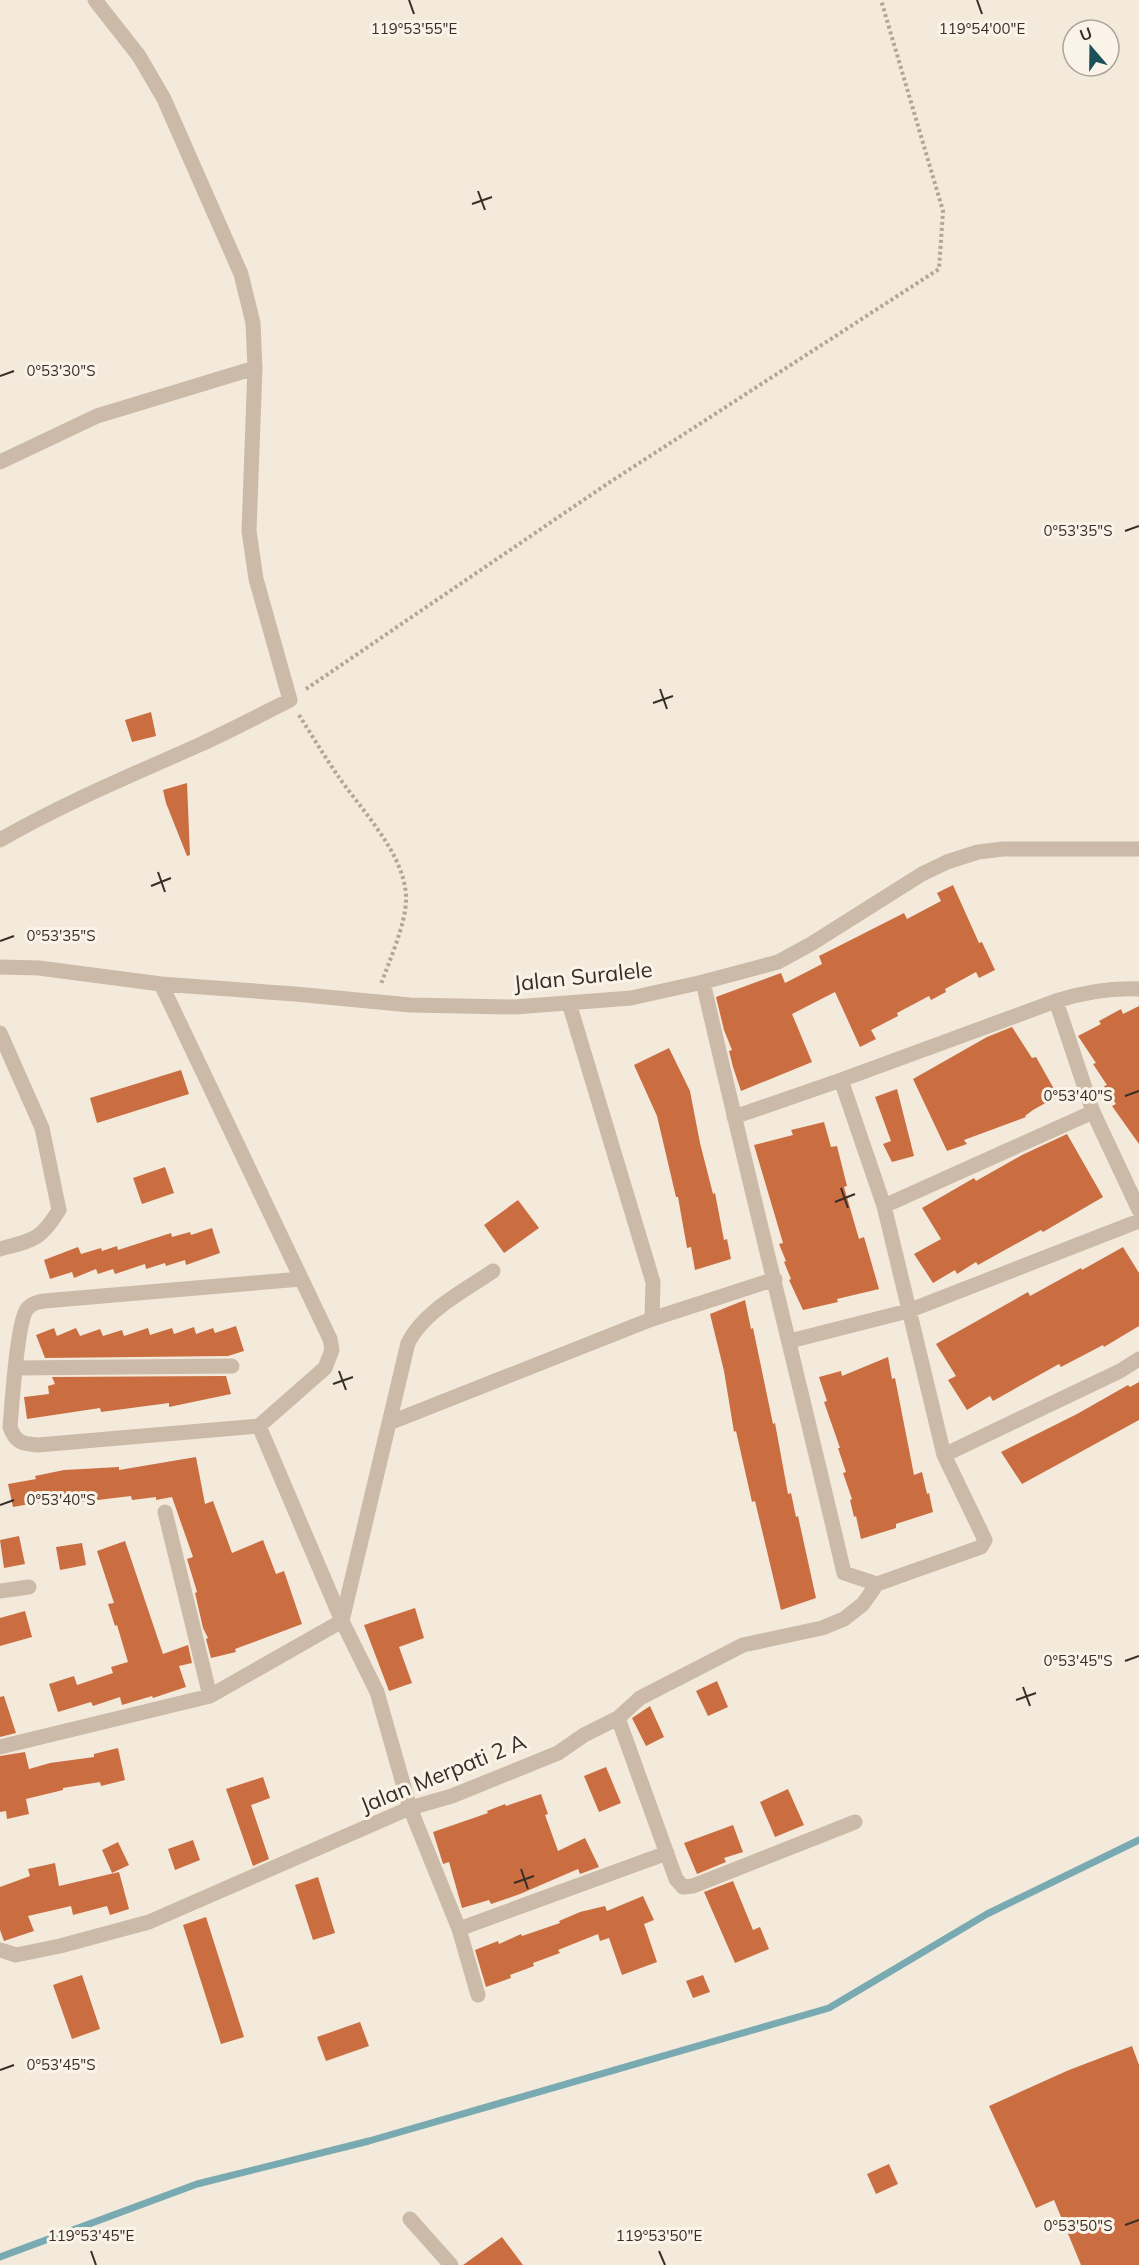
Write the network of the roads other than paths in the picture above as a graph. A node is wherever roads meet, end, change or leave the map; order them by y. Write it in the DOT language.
graph roads {
  1 [pos="95,0"];
  2 [pos="255,368"];
  3 [pos="0,462"];
  4 [pos="0,840"];
  5 [pos="1139,849"];
  6 [pos="0,967"];
  7 [pos="703,982"];
  8 [pos="161,984"];
  9 [pos="1139,988"];
  10 [pos="1056,1001"];
  11 [pos="568,1003"];
  12 [pos="0,1033"];
  13 [pos="841,1080"];
  14 [pos="1093,1112"];
  15 [pos="734,1117"];
  16 [pos="884,1206"];
  17 [pos="1139,1210"];
  18 [pos="1139,1221"];
  19 [pos="0,1249"];
  20 [pos="493,1271"];
  21 [pos="301,1279"];
  22 [pos="775,1279"];
  23 [pos="908,1311"];
  24 [pos="652,1318"];
  25 [pos="790,1341"];
  26 [pos="1139,1359"];
  27 [pos="232,1366"];
  28 [pos="15,1368"];
  29 [pos="389,1423"];
  30 [pos="259,1426"];
  31 [pos="944,1455"];
  32 [pos="165,1512"];
  33 [pos="877,1584"];
  34 [pos="29,1587"];
  35 [pos="0,1591"];
  36 [pos="342,1621"];
  37 [pos="210,1696"];
  38 [pos="618,1718"];
  39 [pos="0,1747"];
  40 [pos="410,1808"];
  41 [pos="855,1822"];
  42 [pos="667,1853"];
  43 [pos="459,1929"];
  44 [pos="0,1950"];
  45 [pos="478,1995"];
  46 [pos="410,2219"];
  47 [pos="451,2265"];
  1 -- 2 [label="street"];
  2 -- 3 [label="street"];
  2 -- 4 [label="street"];
  5 -- 7 [label="street, Jalan Suralele"];
  6 -- 8 [label="street, Jalan Suralele"];
  7 -- 11 [label="street, Jalan Suralele"];
  7 -- 15 [label="street"];
  8 -- 11 [label="street, Jalan Suralele"];
  8 -- 21 [label="street"];
  9 -- 10 [label="street"];
  10 -- 13 [label="street"];
  10 -- 14 [label="street"];
  11 -- 24 [label="street"];
  12 -- 19 [label="street"];
  13 -- 15 [label="street"];
  13 -- 16 [label="street"];
  14 -- 16 [label="street"];
  14 -- 17 [label="street"];
  15 -- 22 [label="street"];
  16 -- 23 [label="street"];
  18 -- 23 [label="street"];
  20 -- 29 [label="street"];
  21 -- 28 [label="street"];
  21 -- 30 [label="street"];
  22 -- 24 [label="street"];
  22 -- 25 [label="street"];
  23 -- 25 [label="street"];
  23 -- 31 [label="street"];
  24 -- 29 [label="street"];
  25 -- 33 [label="street"];
  26 -- 31 [label="street"];
  27 -- 28 [label="street"];
  28 -- 30 [label="street"];
  29 -- 36 [label="street"];
  30 -- 36 [label="street"];
  31 -- 33 [label="street"];
  32 -- 37 [label="street"];
  33 -- 38 [label="street, Jalan Merpati 2 A"];
  34 -- 35 [label="street"];
  36 -- 37 [label="street"];
  36 -- 40 [label="street"];
  37 -- 39 [label="street"];
  38 -- 40 [label="street, Jalan Merpati 2 A"];
  38 -- 42 [label="street"];
  40 -- 43 [label="street"];
  40 -- 44 [label="street, Jalan Merpati 2 A"];
  41 -- 42 [label="street"];
  42 -- 43 [label="street"];
  43 -- 45 [label="street"];
  46 -- 47 [label="street"];
}
